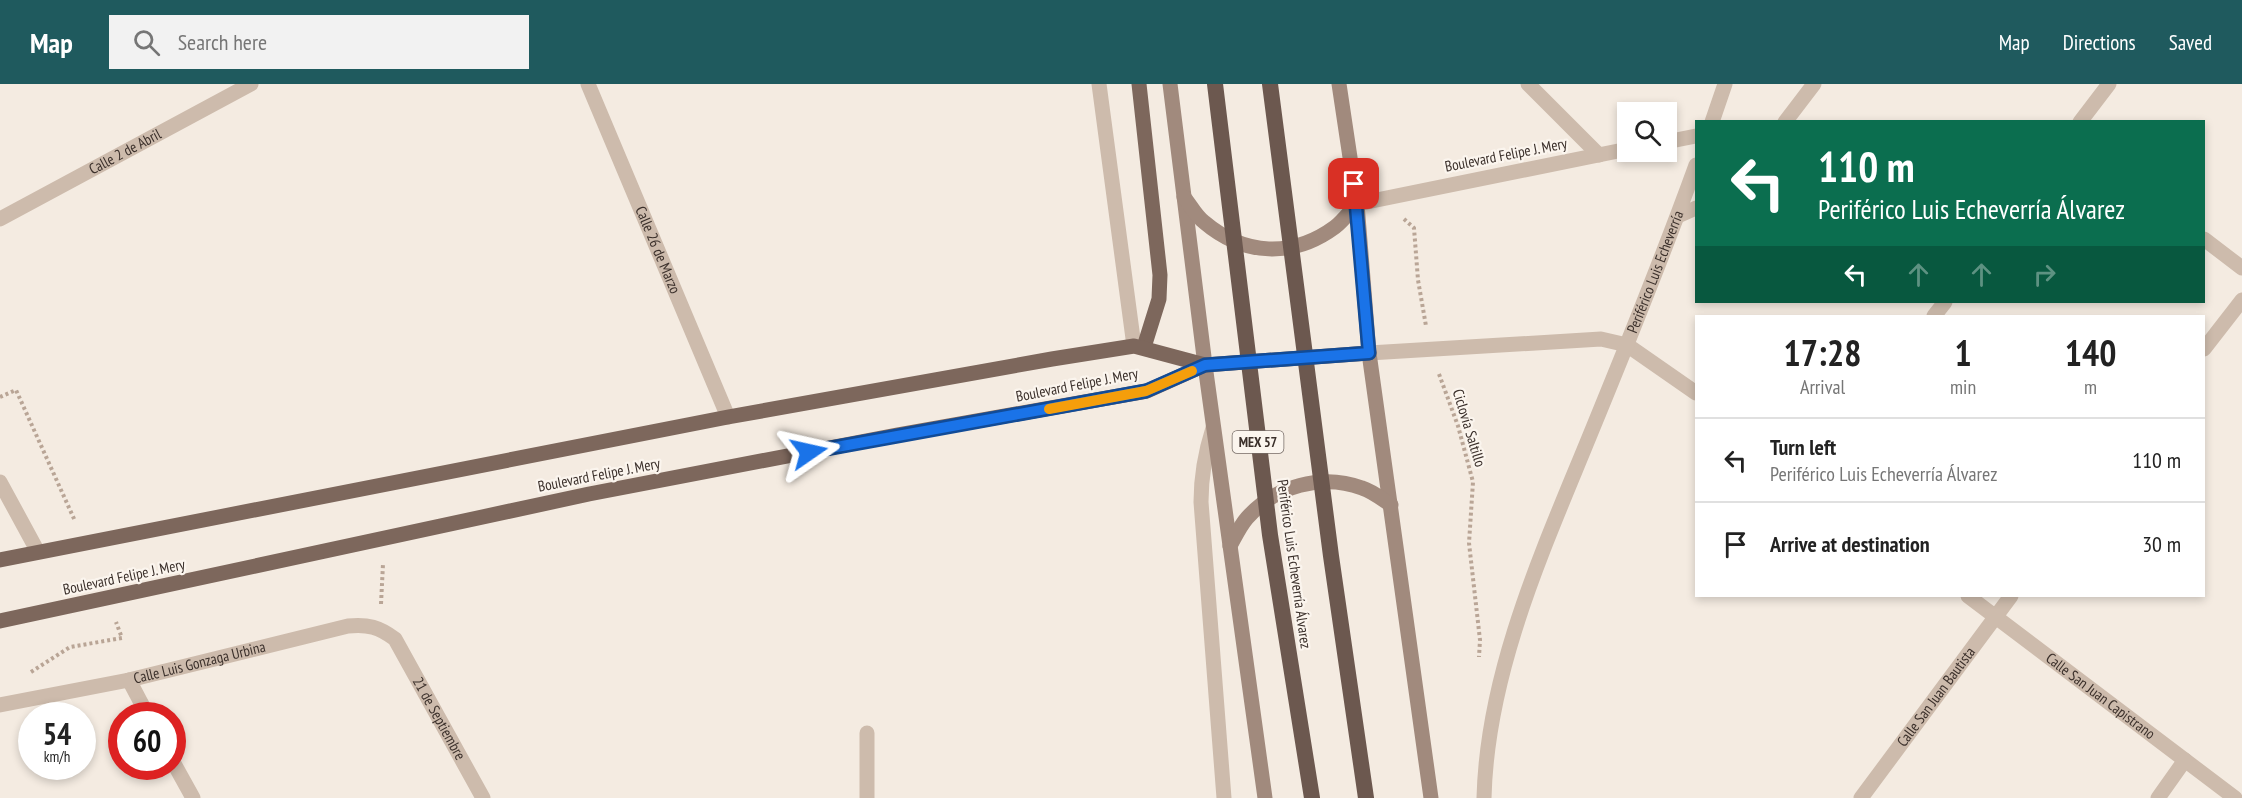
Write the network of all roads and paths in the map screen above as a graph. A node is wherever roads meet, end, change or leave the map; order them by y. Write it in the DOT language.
graph roads {
  1 [pos="252,84"];
  2 [pos="588,84"];
  3 [pos="1099,84"];
  4 [pos="1139,84"];
  5 [pos="1170,84"];
  6 [pos="1215,84"];
  7 [pos="1270,84"];
  8 [pos="1339,84"];
  9 [pos="1528,84"];
  10 [pos="1725,84"];
  11 [pos="1814,84"];
  12 [pos="2109,84"];
  13 [pos="224,90"];
  14 [pos="1713,120"];
  15 [pos="1787,120"];
  16 [pos="2082,120"];
  17 [pos="1695,136"];
  18 [pos="1677,140"];
  19 [pos="1617,151"];
  20 [pos="1599,155"];
  21 [pos="1695,168"];
  22 [pos="1184,197"];
  23 [pos="1380,199"];
  24 [pos="1357,204"];
  25 [pos="1695,208"];
  26 [pos="1678,216"];
  27 [pos="0,219"];
  28 [pos="2205,240"];
  29 [pos="2242,268"];
  30 [pos="2242,300"];
  31 [pos="1944,303"];
  32 [pos="1935,315"];
  33 [pos="1627,345"];
  34 [pos="1139,347"];
  35 [pos="1430,349"];
  36 [pos="2205,349"];
  37 [pos="1369,353"];
  38 [pos="1205,365"];
  39 [pos="1695,392"];
  40 [pos="0,397"];
  41 [pos="728,417"];
  42 [pos="1213,428"];
  43 [pos="0,482"];
  44 [pos="62,488"];
  45 [pos="1391,505"];
  46 [pos="384,539"];
  47 [pos="1230,546"];
  48 [pos="38,552"];
  49 [pos="0,560"];
  50 [pos="1969,597"];
  51 [pos="2010,597"];
  52 [pos="1995,616"];
  53 [pos="0,621"];
  54 [pos="381,629"];
  55 [pos="122,638"];
  56 [pos="395,639"];
  57 [pos="1478,664"];
  58 [pos="129,680"];
  59 [pos="30,700"];
  60 [pos="141,702"];
  61 [pos="0,705"];
  62 [pos="867,733"];
  63 [pos="2185,760"];
  64 [pos="183,780"];
  65 [pos="193,798"];
  66 [pos="483,798"];
  67 [pos="867,798"];
  68 [pos="1224,798"];
  69 [pos="1265,798"];
  70 [pos="1312,798"];
  71 [pos="1366,798"];
  72 [pos="1431,798"];
  73 [pos="1484,798"];
  74 [pos="1861,798"];
  75 [pos="2158,798"];
  76 [pos="2235,798"];
  1 -- 13 [label="street, Calle 2 de Abril"];
  2 -- 41 [label="street, Calle 26 de Marzo"];
  3 -- 34 [label="street"];
  4 -- 34 [label="main road"];
  5 -- 22 [label="main road"];
  6 -- 70 [label="highway, Periférico Luis Echeverría Álvarez / MEX 57"];
  7 -- 71 [label="highway"];
  8 -- 24 [label="main road"];
  9 -- 20 [label="street"];
  10 -- 14 [label="street"];
  11 -- 15 [label="street"];
  12 -- 16 [label="street"];
  13 -- 27 [label="street, Calle 2 de Abril"];
  17 -- 18 [label="street"];
  19 -- 20 [label="street, Boulevard Felipe J. Mery"];
  20 -- 23 [label="street, Boulevard Felipe J. Mery"];
  21 -- 26 [label="street, Periférico Luis Echeverría"];
  22 -- 24 [label="main road"];
  22 -- 38 [label="main road"];
  23 -- 24 [label="street, Boulevard Felipe J. Mery"];
  23 -- 35 [label="path, Ciclovía Saltillo"];
  24 -- 37 [label="main road"];
  25 -- 26 [label="street"];
  26 -- 33 [label="street, Periférico Luis Echeverría"];
  28 -- 29 [label="street"];
  30 -- 36 [label="street"];
  31 -- 32 [label="street"];
  33 -- 35 [label="street, Boulevard Felipe J. Mery"];
  33 -- 39 [label="street"];
  33 -- 73 [label="street, Periférico Luis Echeverría"];
  34 -- 38 [label="main road, Boulevard Felipe J. Mery"];
  34 -- 41 [label="main road, Boulevard Felipe J. Mery"];
  35 -- 37 [label="street, Boulevard Felipe J. Mery"];
  35 -- 57 [label="path, Ciclovía Saltillo"];
  37 -- 38 [label="main road, Boulevard Felipe J. Mery"];
  37 -- 45 [label="main road"];
  38 -- 42 [label="main road"];
  38 -- 46 [label="main road, Boulevard Felipe J. Mery"];
  40 -- 44 [label="path"];
  41 -- 48 [label="main road, Boulevard Felipe J. Mery"];
  42 -- 47 [label="main road"];
  42 -- 68 [label="street"];
  43 -- 48 [label="street"];
  45 -- 47 [label="main road"];
  45 -- 72 [label="main road"];
  46 -- 53 [label="main road, Boulevard Felipe J. Mery"];
  46 -- 54 [label="path"];
  47 -- 69 [label="main road"];
  48 -- 49 [label="main road, Boulevard Felipe J. Mery"];
  50 -- 52 [label="street, Calle San Juan Capistrano"];
  51 -- 52 [label="street, Calle San Juan Bautista"];
  52 -- 63 [label="street, Calle San Juan Capistrano"];
  52 -- 74 [label="street, Calle San Juan Bautista"];
  54 -- 56 [label="street, Calle Luis Gonzaga Urbina"];
  54 -- 58 [label="street, Calle Luis Gonzaga Urbina"];
  55 -- 59 [label="path"];
  56 -- 66 [label="street, 21 de Septiembre"];
  58 -- 59 [label="street, Calle Luis Gonzaga Urbina"];
  58 -- 60 [label="street"];
  59 -- 61 [label="street, Calle Luis Gonzaga Urbina"];
  62 -- 67 [label="street"];
  63 -- 75 [label="street"];
  63 -- 76 [label="street, Calle San Juan Capistrano"];
  64 -- 65 [label="street"];
}
